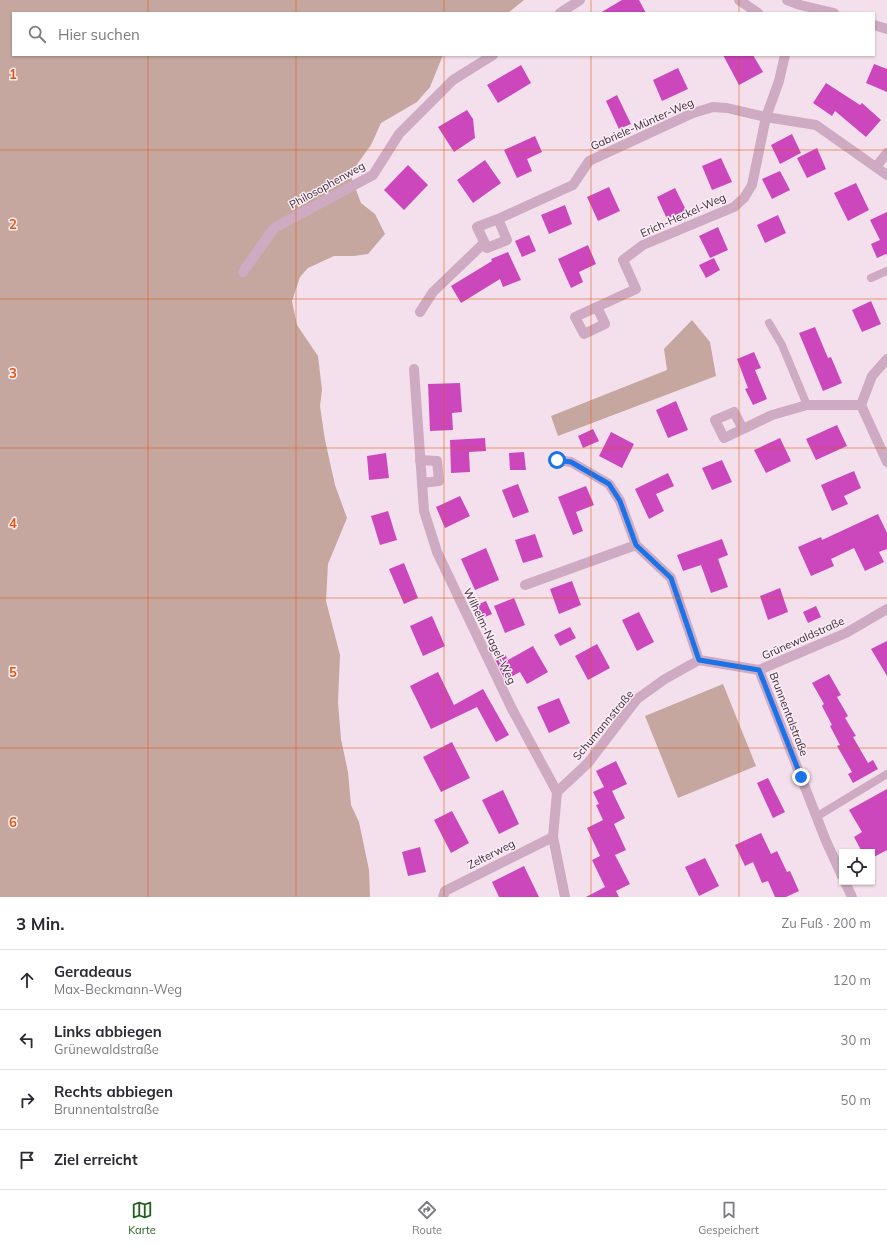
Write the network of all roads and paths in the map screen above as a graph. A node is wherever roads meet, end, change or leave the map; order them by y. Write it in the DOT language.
graph roads {
  1 [pos="580,0"];
  2 [pos="739,0"];
  3 [pos="787,0"];
  4 [pos="562,12"];
  5 [pos="757,12"];
  6 [pos="830,12"];
  7 [pos="875,25"];
  8 [pos="887,29"];
  9 [pos="491,56"];
  10 [pos="785,56"];
  11 [pos="766,117"];
  12 [pos="887,152"];
  13 [pos="876,167"];
  14 [pos="887,175"];
  15 [pos="498,220"];
  16 [pos="484,243"];
  17 [pos="887,271"];
  18 [pos="243,272"];
  19 [pos="871,278"];
  20 [pos="597,306"];
  21 [pos="420,312"];
  22 [pos="769,324"];
  23 [pos="887,359"];
  24 [pos="414,369"];
  25 [pos="807,405"];
  26 [pos="861,405"];
  27 [pos="743,429"];
  28 [pos="420,460"];
  29 [pos="557,460"];
  30 [pos="887,462"];
  31 [pos="422,483"];
  32 [pos="636,545"];
  33 [pos="525,585"];
  34 [pos="887,609"];
  35 [pos="699,660"];
  36 [pos="759,670"];
  37 [pos="887,774"];
  38 [pos="557,792"];
  39 [pos="816,817"];
  40 [pos="553,837"];
  41 [pos="839,869"];
  42 [pos="846,885"];
  43 [pos="443,897"];
  44 [pos="565,897"];
  45 [pos="852,897"];
  1 -- 4 [label="street"];
  2 -- 5 [label="street"];
  3 -- 6 [label="street"];
  7 -- 8 [label="street"];
  9 -- 18 [label="street, Philosophenweg"];
  10 -- 11 [label="street"];
  11 -- 13 [label="street, Gabriele-Münter-Weg"];
  11 -- 15 [label="street, Gabriele-Münter-Weg"];
  11 -- 20 [label="street, Erich-Heckel-Weg"];
  12 -- 13 [label="street"];
  13 -- 14 [label="street, Gabriele-Münter-Weg"];
  15 -- 16 [label="street, Gabriele-Münter-Weg"];
  15 -- 16 [label="street"];
  16 -- 21 [label="street"];
  17 -- 19 [label="lane"];
  22 -- 25 [label="lane"];
  23 -- 26 [label="street"];
  24 -- 28 [label="street, Wilhelm-Nagel-Weg"];
  25 -- 26 [label="street"];
  25 -- 27 [label="street"];
  26 -- 30 [label="street"];
  28 -- 31 [label="street, Wilhelm-Nagel-Weg"];
  28 -- 31 [label="street"];
  29 -- 32 [label="street"];
  31 -- 38 [label="street, Wilhelm-Nagel-Weg"];
  32 -- 33 [label="street"];
  32 -- 35 [label="street"];
  34 -- 36 [label="street, Grünewaldstraße"];
  35 -- 36 [label="street, Grünewaldstraße"];
  35 -- 38 [label="street, Schumannstraße"];
  36 -- 39 [label="street, Brunnentalstraße"];
  37 -- 39 [label="lane"];
  38 -- 40 [label="street"];
  39 -- 41 [label="street, Brunnentalstraße"];
  40 -- 43 [label="street, Zelterweg"];
  40 -- 44 [label="street"];
  42 -- 45 [label="street"];
}
